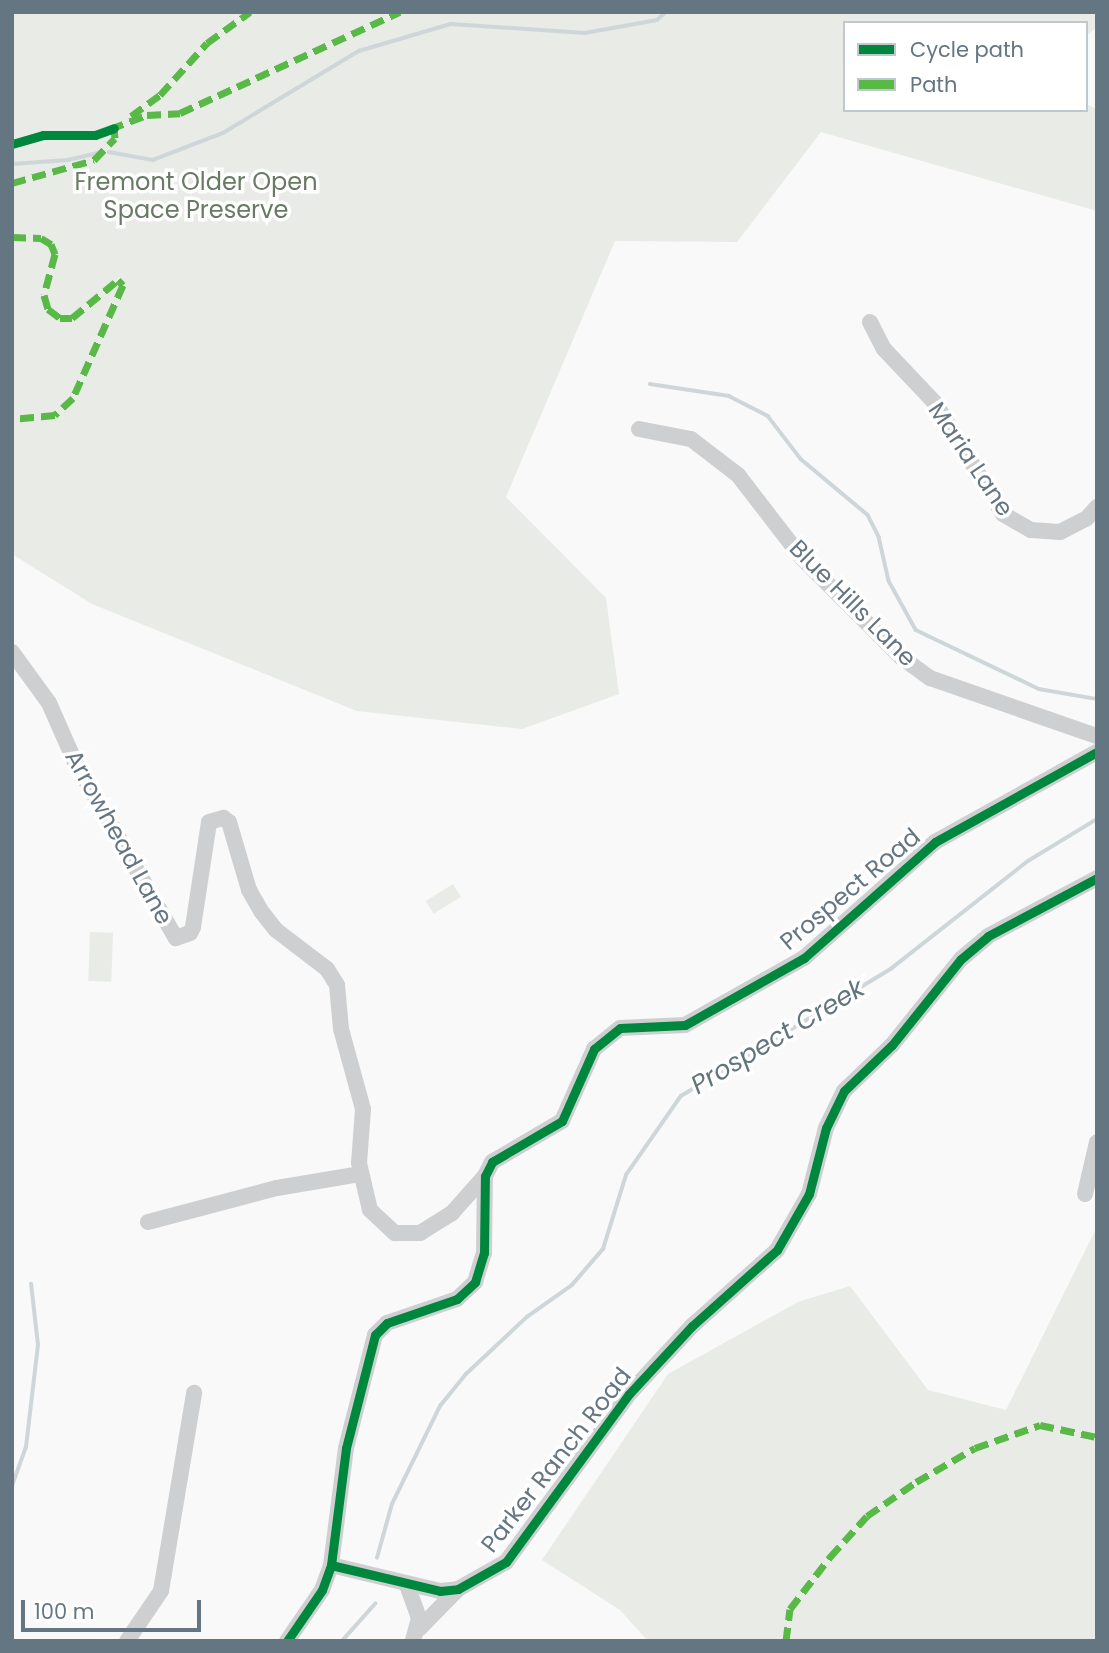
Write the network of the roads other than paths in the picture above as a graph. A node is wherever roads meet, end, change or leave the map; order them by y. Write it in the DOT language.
graph roads {
  1 [pos="870,322"];
  2 [pos="639,429"];
  3 [pos="1097,507"];
  4 [pos="12,652"];
  5 [pos="1097,736"];
  6 [pos="1097,752"];
  7 [pos="1097,878"];
  8 [pos="1097,1142"];
  9 [pos="361,1174"];
  10 [pos="485,1176"];
  11 [pos="1085,1194"];
  12 [pos="148,1222"];
  13 [pos="194,1393"];
  14 [pos="331,1565"];
  15 [pos="407,1585"];
  16 [pos="458,1589"];
  17 [pos="416,1635"];
  18 [pos="127,1641"];
  19 [pos="287,1641"];
  1 -- 3 [label="street, Maria Lane"];
  2 -- 5 [label="street, Blue Hills Lane"];
  4 -- 9 [label="street, Arrowhead Lane"];
  6 -- 10 [label="street, Prospect Road"];
  7 -- 16 [label="street, Parker Ranch Road"];
  8 -- 11 [label="street"];
  9 -- 10 [label="street, Arrowhead Lane"];
  9 -- 12 [label="street"];
  10 -- 14 [label="street"];
  13 -- 18 [label="street"];
  14 -- 15 [label="street, Parker Ranch Road"];
  14 -- 19 [label="street"];
  15 -- 16 [label="street, Parker Ranch Road"];
  15 -- 17 [label="street"];
  16 -- 17 [label="street, Parker Ranch Road"];
}
